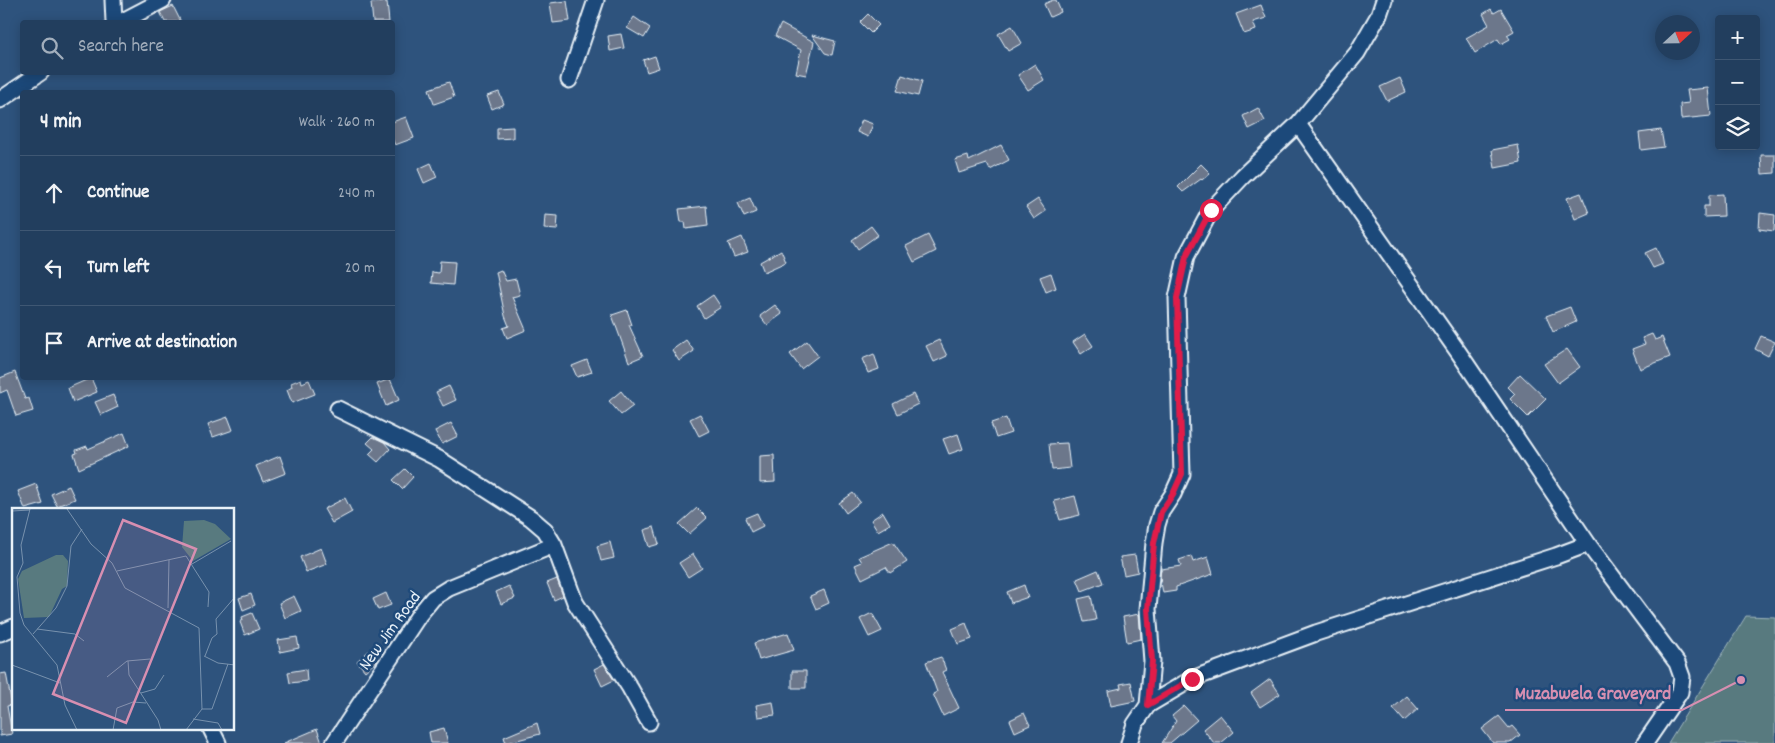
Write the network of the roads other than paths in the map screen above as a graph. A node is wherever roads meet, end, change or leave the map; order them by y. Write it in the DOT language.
graph roads {
  1 [pos="113,0"];
  2 [pos="163,0"];
  3 [pos="596,0"];
  4 [pos="1384,0"];
  5 [pos="114,20"];
  6 [pos="125,20"];
  7 [pos="37,75"];
  8 [pos="569,80"];
  9 [pos="0,100"];
  10 [pos="1298,124"];
  11 [pos="338,408"];
  12 [pos="1588,544"];
  13 [pos="554,545"];
  14 [pos="12,628"];
  15 [pos="0,633"];
  16 [pos="1148,705"];
  17 [pos="649,722"];
  18 [pos="212,730"];
  19 [pos="218,743"];
  20 [pos="334,743"];
  21 [pos="1129,743"];
  22 [pos="1645,743"];
  1 -- 5 [label="street"];
  2 -- 6 [label="street"];
  3 -- 8 [label="street"];
  4 -- 10 [label="street"];
  7 -- 9 [label="street"];
  10 -- 12 [label="street"];
  10 -- 16 [label="street"];
  11 -- 13 [label="street"];
  12 -- 16 [label="street"];
  12 -- 22 [label="street"];
  13 -- 17 [label="street"];
  13 -- 20 [label="street, New Jim Road"];
  14 -- 15 [label="street"];
  16 -- 21 [label="street"];
  18 -- 19 [label="street"];
}
